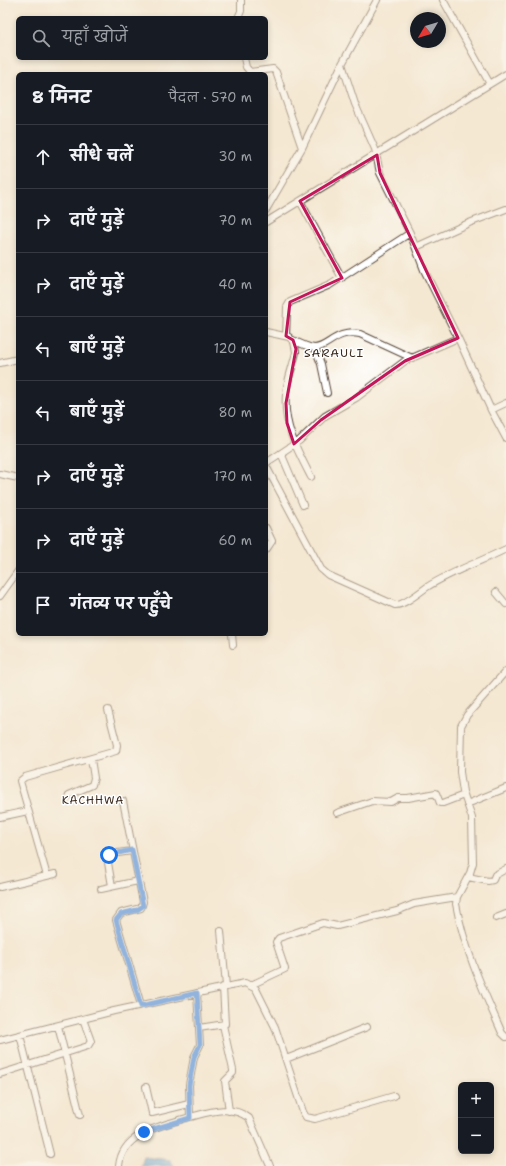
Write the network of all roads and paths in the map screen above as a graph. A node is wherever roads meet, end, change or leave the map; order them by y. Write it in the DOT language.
graph roads {
  1 [pos="241,0"];
  2 [pos="377,0"];
  3 [pos="443,0"];
  4 [pos="239,16"];
  5 [pos="244,60"];
  6 [pos="342,64"];
  7 [pos="250,72"];
  8 [pos="250,72"];
  9 [pos="506,74"];
  10 [pos="490,84"];
  11 [pos="302,148"];
  12 [pos="377,155"];
  13 [pos="300,201"];
  14 [pos="268,207"];
  15 [pos="506,209"];
  16 [pos="268,221"];
  17 [pos="410,233"];
  18 [pos="416,247"];
  19 [pos="342,278"];
  20 [pos="268,332"];
  21 [pos="286,336"];
  22 [pos="458,338"];
  23 [pos="293,340"];
  24 [pos="315,348"];
  25 [pos="412,358"];
  26 [pos="16,359"];
  27 [pos="0,363"];
  28 [pos="327,393"];
  29 [pos="506,403"];
  30 [pos="491,410"];
  31 [pos="506,438"];
  32 [pos="294,444"];
  33 [pos="281,453"];
  34 [pos="268,463"];
  35 [pos="268,468"];
  36 [pos="0,474"];
  37 [pos="311,477"];
  38 [pos="16,478"];
  39 [pos="303,505"];
  40 [pos="268,532"];
  41 [pos="268,547"];
  42 [pos="506,549"];
  43 [pos="16,574"];
  44 [pos="496,592"];
  45 [pos="0,596"];
  46 [pos="506,604"];
  47 [pos="232,636"];
  48 [pos="233,645"];
  49 [pos="506,671"];
  50 [pos="108,710"];
  51 [pos="91,759"];
  52 [pos="506,788"];
  53 [pos="69,795"];
  54 [pos="464,796"];
  55 [pos="122,801"];
  56 [pos="467,804"];
  57 [pos="28,811"];
  58 [pos="337,813"];
  59 [pos="0,818"];
  60 [pos="132,850"];
  61 [pos="506,869"];
  62 [pos="55,874"];
  63 [pos="47,876"];
  64 [pos="468,877"];
  65 [pos="138,881"];
  66 [pos="112,886"];
  67 [pos="0,887"];
  68 [pos="101,888"];
  69 [pos="457,897"];
  70 [pos="506,914"];
  71 [pos="496,918"];
  72 [pos="221,932"];
  73 [pos="251,985"];
  74 [pos="224,987"];
  75 [pos="197,993"];
  76 [pos="141,1006"];
  77 [pos="83,1020"];
  78 [pos="223,1025"];
  79 [pos="58,1026"];
  80 [pos="367,1027"];
  81 [pos="199,1028"];
  82 [pos="20,1035"];
  83 [pos="506,1037"];
  84 [pos="0,1040"];
  85 [pos="65,1054"];
  86 [pos="286,1059"];
  87 [pos="28,1066"];
  88 [pos="0,1074"];
  89 [pos="146,1087"];
  90 [pos="394,1096"];
  91 [pos="189,1104"];
  92 [pos="229,1111"];
  93 [pos="80,1115"];
  94 [pos="190,1118"];
  95 [pos="50,1154"];
  96 [pos="119,1166"];
  97 [pos="270,1166"];
  1 -- 4 [label="street"];
  2 -- 6 [label="street"];
  3 -- 10 [label="street"];
  5 -- 7 [label="street"];
  6 -- 11 [label="street"];
  6 -- 12 [label="street"];
  8 -- 11 [label="street"];
  9 -- 10 [label="street"];
  10 -- 12 [label="street"];
  11 -- 14 [label="street"];
  12 -- 13 [label="street"];
  12 -- 17 [label="street"];
  13 -- 16 [label="street"];
  13 -- 19 [label="street"];
  15 -- 18 [label="street"];
  17 -- 18 [label="street"];
  17 -- 19 [label="street"];
  18 -- 22 [label="street"];
  19 -- 21 [label="street"];
  20 -- 21 [label="street"];
  21 -- 23 [label="street"];
  22 -- 25 [label="street"];
  22 -- 30 [label="street"];
  23 -- 24 [label="street"];
  23 -- 32 [label="street"];
  24 -- 25 [label="street"];
  24 -- 28 [label="street"];
  25 -- 32 [label="street"];
  26 -- 27 [label="street"];
  29 -- 30 [label="street"];
  30 -- 31 [label="street"];
  32 -- 33 [label="street"];
  32 -- 37 [label="street"];
  33 -- 34 [label="street"];
  33 -- 39 [label="street"];
  35 -- 42 [label="street"];
  36 -- 38 [label="street"];
  40 -- 41 [label="street"];
  43 -- 45 [label="street"];
  44 -- 46 [label="street"];
  47 -- 48 [label="street"];
  49 -- 54 [label="street"];
  50 -- 51 [label="street"];
  51 -- 53 [label="street"];
  51 -- 57 [label="street"];
  52 -- 56 [label="street"];
  54 -- 56 [label="street"];
  54 -- 58 [label="street"];
  55 -- 60 [label="street"];
  56 -- 64 [label="street"];
  57 -- 59 [label="street"];
  57 -- 63 [label="street"];
  60 -- 65 [label="street"];
  60 -- 66 [label="street"];
  61 -- 64 [label="street"];
  62 -- 63 [label="street"];
  63 -- 67 [label="street"];
  64 -- 69 [label="street"];
  65 -- 66 [label="street"];
  65 -- 76 [label="street"];
  66 -- 68 [label="street"];
  69 -- 73 [label="street"];
  69 -- 83 [label="street"];
  70 -- 71 [label="street"];
  72 -- 74 [label="street"];
  73 -- 74 [label="street"];
  73 -- 86 [label="street"];
  74 -- 75 [label="street"];
  74 -- 78 [label="street"];
  75 -- 76 [label="street"];
  75 -- 81 [label="street"];
  76 -- 77 [label="street"];
  77 -- 79 [label="street"];
  77 -- 85 [label="street"];
  78 -- 81 [label="street"];
  78 -- 92 [label="street"];
  79 -- 82 [label="street"];
  79 -- 85 [label="street"];
  80 -- 86 [label="street"];
  81 -- 91 [label="street"];
  82 -- 84 [label="street"];
  82 -- 87 [label="street"];
  85 -- 87 [label="street"];
  85 -- 93 [label="street"];
  86 -- 90 [label="street"];
  87 -- 88 [label="street"];
  87 -- 95 [label="street"];
  89 -- 91 [label="street"];
  91 -- 94 [label="street"];
  92 -- 94 [label="street"];
  92 -- 97 [label="street"];
  94 -- 96 [label="street"];
}
